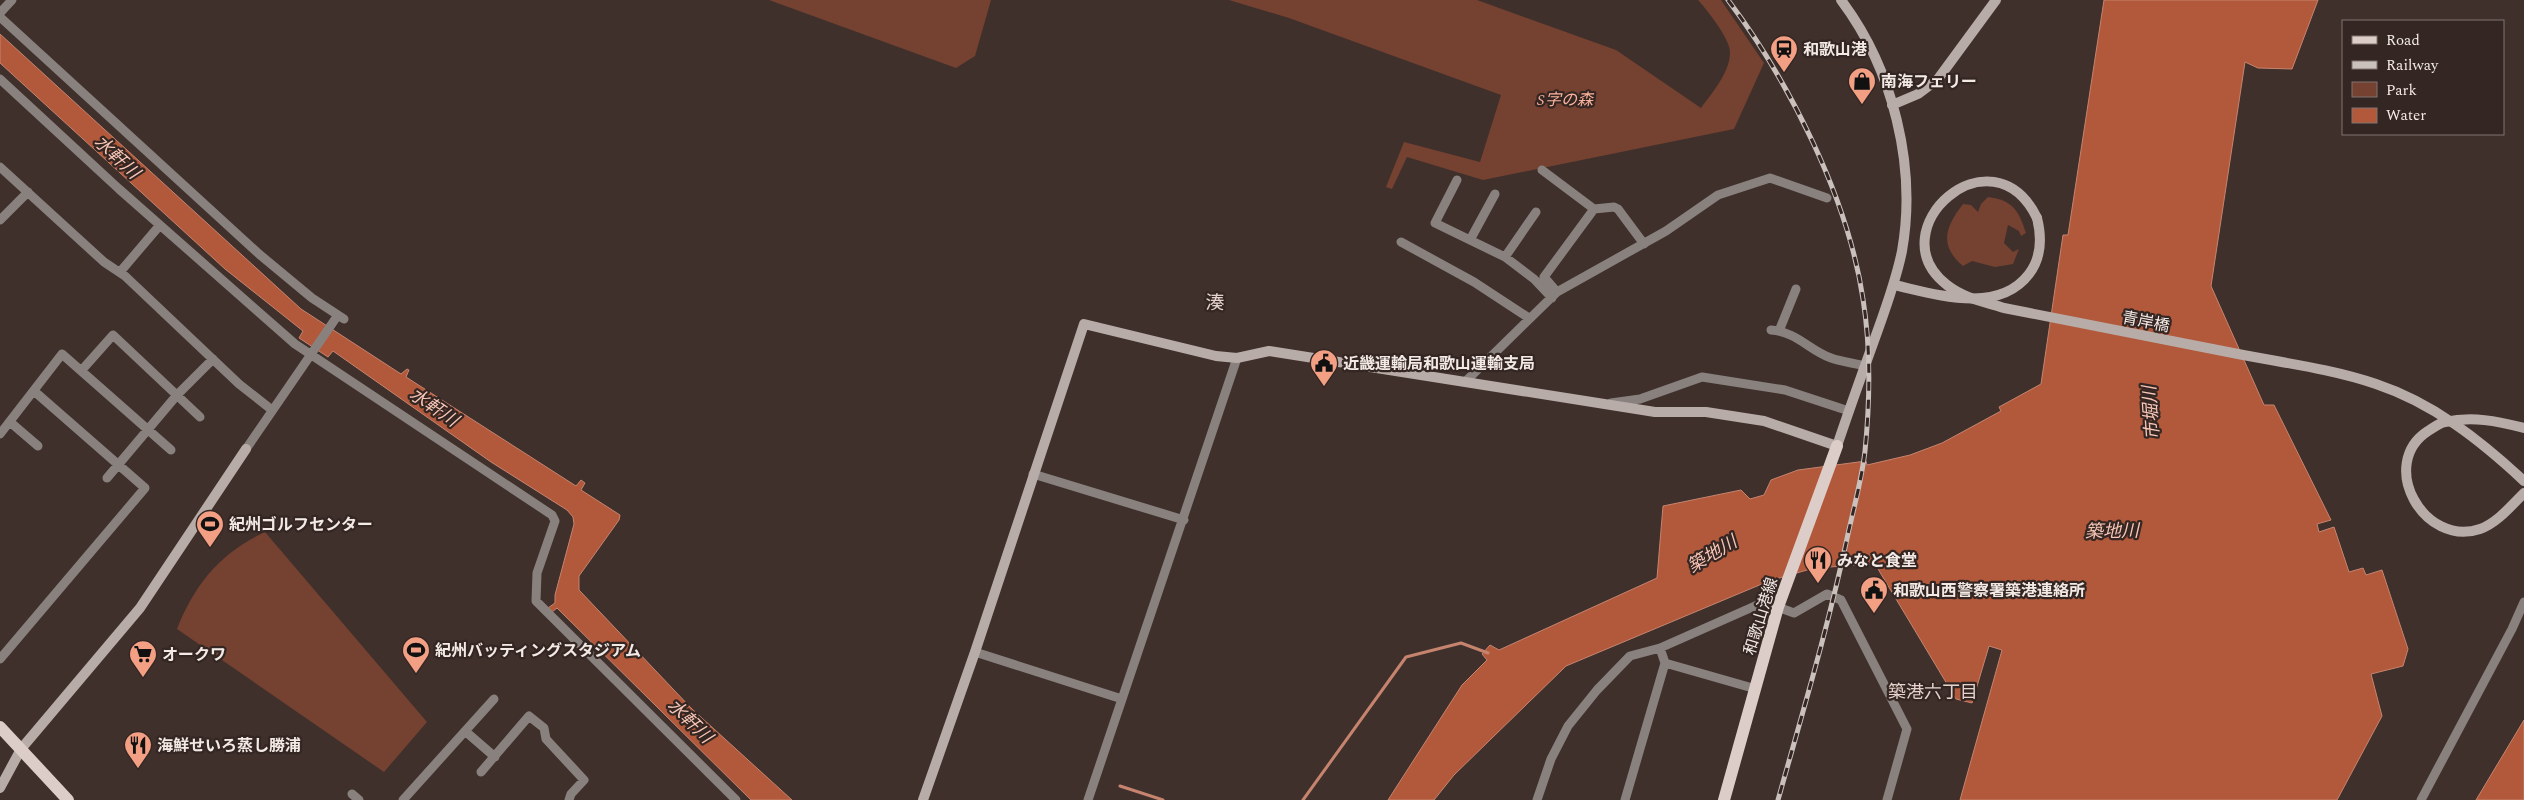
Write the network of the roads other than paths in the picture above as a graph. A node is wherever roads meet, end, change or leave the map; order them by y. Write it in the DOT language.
graph roads {
  1 [pos="12,0"];
  2 [pos="1841,0"];
  3 [pos="1996,0"];
  4 [pos="0,15"];
  5 [pos="0,79"];
  6 [pos="1892,105"];
  7 [pos="0,167"];
  8 [pos="1542,170"];
  9 [pos="1457,180"];
  10 [pos="28,192"];
  11 [pos="1495,194"];
  12 [pos="1827,198"];
  13 [pos="1594,209"];
  14 [pos="1536,212"];
  15 [pos="0,220"];
  16 [pos="160,225"];
  17 [pos="1470,240"];
  18 [pos="1401,242"];
  19 [pos="1644,244"];
  20 [pos="1505,257"];
  21 [pos="120,272"];
  22 [pos="1894,285"];
  23 [pos="1796,289"];
  24 [pos="1555,295"];
  25 [pos="1529,318"];
  26 [pos="313,352"];
  27 [pos="1237,358"];
  28 [pos="213,359"];
  29 [pos="1865,366"];
  30 [pos="81,371"];
  31 [pos="1466,381"];
  32 [pos="34,391"];
  33 [pos="177,395"];
  34 [pos="1606,404"];
  35 [pos="272,410"];
  36 [pos="1849,411"];
  37 [pos="200,417"];
  38 [pos="10,422"];
  39 [pos="2524,428"];
  40 [pos="148,430"];
  41 [pos="0,434"];
  42 [pos="38,446"];
  43 [pos="1837,446"];
  44 [pos="246,449"];
  45 [pos="171,450"];
  46 [pos="119,464"];
  47 [pos="1034,474"];
  48 [pos="107,478"];
  49 [pos="2524,481"];
  50 [pos="2524,494"];
  51 [pos="1184,520"];
  52 [pos="2524,602"];
  53 [pos="1778,607"];
  54 [pos="1660,648"];
  55 [pos="975,652"];
  56 [pos="0,659"];
  57 [pos="1665,663"];
  58 [pos="1756,689"];
  59 [pos="494,699"];
  60 [pos="1122,699"];
  61 [pos="0,727"];
  62 [pos="465,731"];
  63 [pos="21,749"];
  64 [pos="495,757"];
  65 [pos="481,772"];
  66 [pos="0,788"];
  67 [pos="68,800"];
  68 [pos="403,800"];
  69 [pos="570,800"];
  70 [pos="736,800"];
  71 [pos="923,800"];
  72 [pos="1088,800"];
  73 [pos="1536,800"];
  74 [pos="1625,800"];
  75 [pos="1724,800"];
  76 [pos="1887,800"];
  77 [pos="2421,800"];
  1 -- 4 [label="street"];
  2 -- 6 [label="street"];
  3 -- 6 [label="street"];
  4 -- 26 [label="street"];
  5 -- 16 [label="street"];
  6 -- 22 [label="street"];
  7 -- 10 [label="street"];
  8 -- 13 [label="street"];
  9 -- 17 [label="street"];
  10 -- 15 [label="street"];
  10 -- 21 [label="street"];
  11 -- 17 [label="street"];
  12 -- 19 [label="street"];
  13 -- 19 [label="street"];
  13 -- 24 [label="street"];
  14 -- 20 [label="street"];
  16 -- 21 [label="street"];
  16 -- 26 [label="street"];
  17 -- 20 [label="street"];
  18 -- 25 [label="street"];
  19 -- 24 [label="street"];
  20 -- 24 [label="street"];
  21 -- 28 [label="street"];
  22 -- 29 [label="street"];
  22 -- 49 [label="street, 青岸橋, bridge"];
  23 -- 29 [label="street"];
  24 -- 25 [label="street"];
  25 -- 31 [label="street"];
  26 -- 35 [label="street"];
  26 -- 70 [label="street"];
  27 -- 31 [label="street"];
  27 -- 47 [label="street"];
  27 -- 51 [label="street"];
  28 -- 33 [label="street"];
  28 -- 35 [label="street"];
  29 -- 36 [label="street"];
  30 -- 32 [label="street"];
  30 -- 33 [label="street"];
  30 -- 40 [label="street"];
  31 -- 34 [label="street"];
  32 -- 38 [label="street"];
  32 -- 46 [label="street"];
  33 -- 37 [label="street"];
  33 -- 40 [label="street"];
  34 -- 36 [label="street"];
  34 -- 43 [label="street"];
  35 -- 44 [label="street"];
  36 -- 43 [label="street"];
  38 -- 41 [label="street"];
  38 -- 42 [label="street"];
  39 -- 50 [label="street"];
  40 -- 45 [label="street"];
  40 -- 46 [label="street"];
  43 -- 53 [label="main road, 和歌山港線"];
  44 -- 63 [label="street"];
  46 -- 48 [label="street"];
  46 -- 56 [label="street"];
  47 -- 51 [label="street"];
  47 -- 55 [label="street"];
  51 -- 60 [label="street"];
  52 -- 77 [label="street"];
  53 -- 54 [label="street"];
  53 -- 58 [label="main road, 和歌山港線"];
  53 -- 76 [label="street"];
  54 -- 57 [label="street"];
  54 -- 73 [label="street"];
  55 -- 60 [label="street"];
  55 -- 71 [label="street"];
  57 -- 58 [label="street"];
  57 -- 74 [label="street"];
  58 -- 75 [label="main road, 和歌山港線"];
  59 -- 62 [label="street"];
  60 -- 72 [label="street"];
  61 -- 63 [label="main road"];
  62 -- 64 [label="street"];
  62 -- 68 [label="street"];
  63 -- 66 [label="street"];
  63 -- 67 [label="main road"];
  64 -- 65 [label="street"];
  64 -- 69 [label="street"];
}
